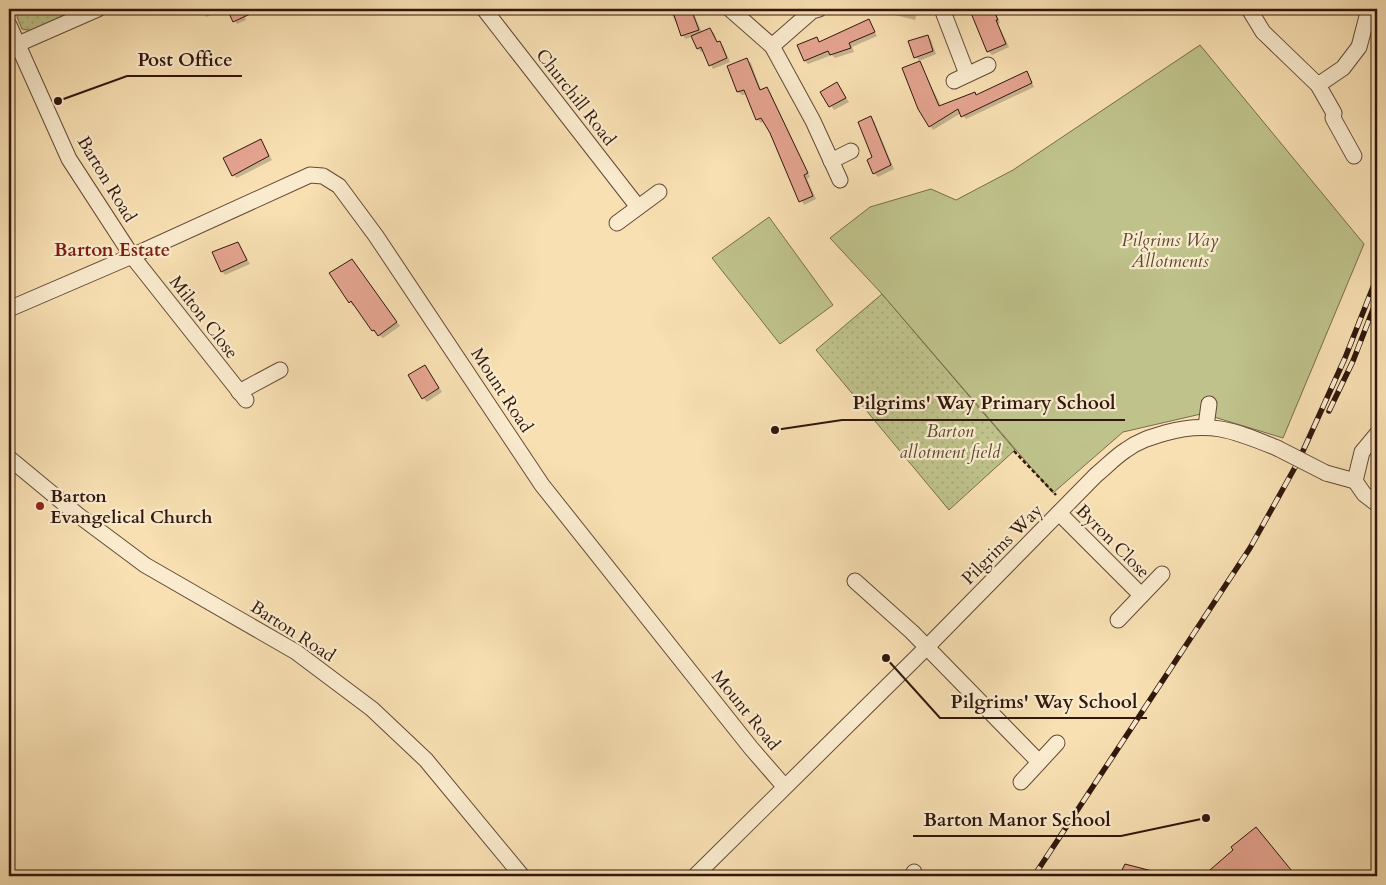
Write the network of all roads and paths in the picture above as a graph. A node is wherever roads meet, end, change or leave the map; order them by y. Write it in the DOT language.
graph roads {
  1 [pos="98,9"];
  2 [pos="484,9"];
  3 [pos="730,9"];
  4 [pos="818,9"];
  5 [pos="942,9"];
  6 [pos="1249,9"];
  7 [pos="1369,9"];
  8 [pos="9,25"];
  9 [pos="13,46"];
  10 [pos="772,46"];
  11 [pos="988,64"];
  12 [pos="1318,85"];
  13 [pos="851,151"];
  14 [pos="1354,156"];
  15 [pos="831,161"];
  16 [pos="840,180"];
  17 [pos="660,192"];
  18 [pos="638,208"];
  19 [pos="616,223"];
  20 [pos="132,256"];
  21 [pos="9,309"];
  22 [pos="280,370"];
  23 [pos="1209,404"];
  24 [pos="1206,426"];
  25 [pos="1377,434"];
  26 [pos="1014,451"];
  27 [pos="9,458"];
  28 [pos="1355,481"];
  29 [pos="1377,504"];
  30 [pos="1062,509"];
  31 [pos="1162,574"];
  32 [pos="856,581"];
  33 [pos="1141,595"];
  34 [pos="1118,620"];
  35 [pos="926,648"];
  36 [pos="1057,744"];
  37 [pos="1039,762"];
  38 [pos="1021,782"];
  39 [pos="784,786"];
  40 [pos="522,876"];
  41 [pos="695,876"];
  1 -- 9 [label="street"];
  2 -- 18 [label="street, Churchill Road"];
  3 -- 10 [label="street"];
  4 -- 10 [label="street"];
  5 -- 11 [label="street"];
  6 -- 12 [label="street"];
  7 -- 12 [label="street"];
  8 -- 9 [label="street, Barton Road"];
  9 -- 20 [label="street, Barton Road"];
  10 -- 15 [label="street"];
  12 -- 14 [label="street"];
  13 -- 15 [label="street"];
  15 -- 16 [label="street"];
  17 -- 18 [label="street"];
  18 -- 19 [label="street"];
  20 -- 21 [label="street"];
  20 -- 22 [label="street, Milton Close"];
  20 -- 39 [label="street, Mount Road"];
  23 -- 24 [label="street"];
  24 -- 28 [label="street, Pilgrims Way, bridge"];
  24 -- 30 [label="street, Pilgrims Way"];
  25 -- 28 [label="street"];
  26 -- 30 [label="path"];
  27 -- 40 [label="street, Barton Road"];
  28 -- 29 [label="street"];
  30 -- 33 [label="street, Byron Close"];
  30 -- 35 [label="street, Pilgrims Way"];
  31 -- 33 [label="street, Byron Close"];
  32 -- 35 [label="street"];
  33 -- 34 [label="street, Byron Close"];
  35 -- 37 [label="street"];
  35 -- 39 [label="street, Pilgrims Way"];
  36 -- 37 [label="street"];
  37 -- 38 [label="street"];
  39 -- 41 [label="street, Pilgrims Way"];
}
